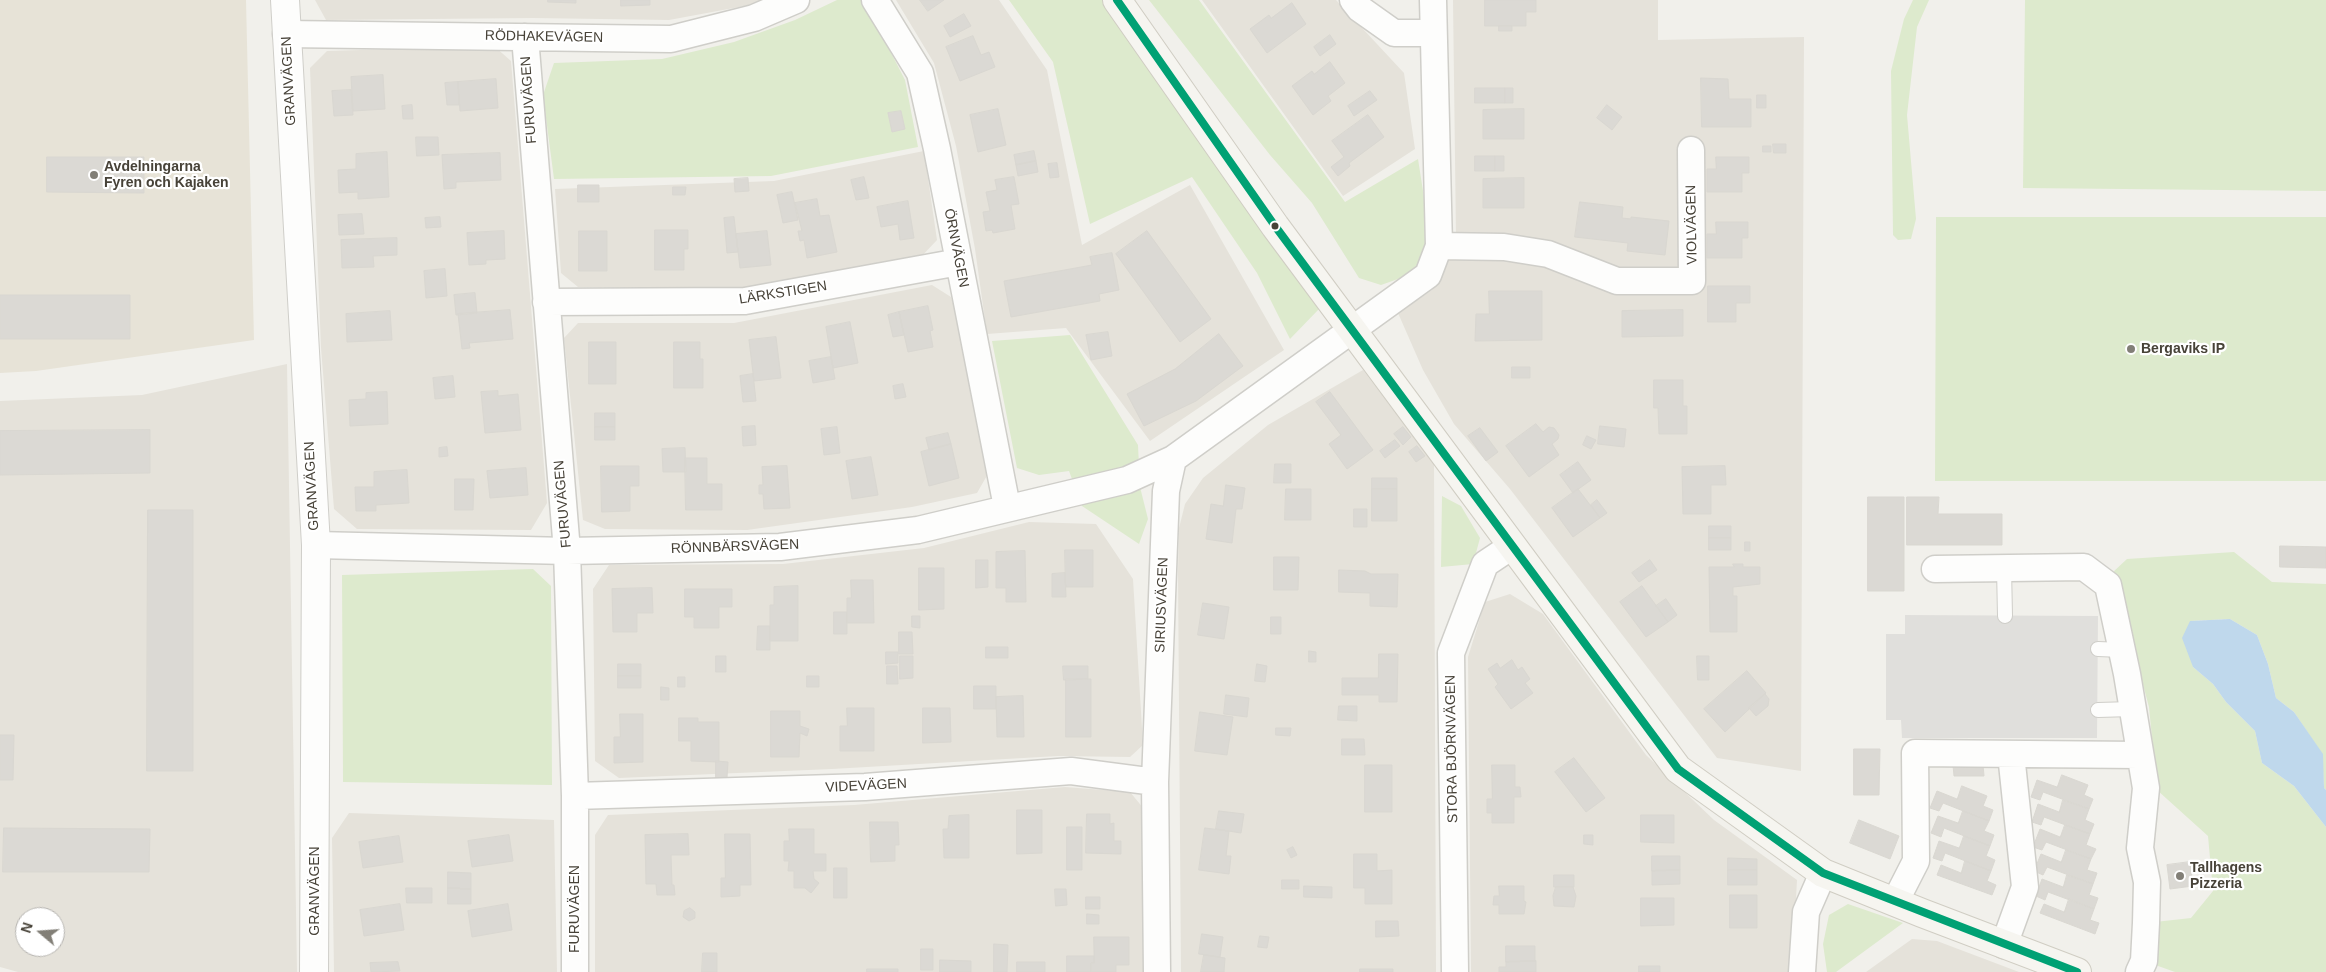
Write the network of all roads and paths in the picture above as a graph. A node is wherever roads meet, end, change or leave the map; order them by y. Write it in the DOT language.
graph roads {
  1 [pos="285,0"];
  2 [pos="796,0"];
  3 [pos="875,0"];
  4 [pos="1117,0"];
  5 [pos="1353,0"];
  6 [pos="1432,0"];
  7 [pos="1433,33"];
  8 [pos="286,34"];
  9 [pos="525,37"];
  10 [pos="1691,150"];
  11 [pos="1439,246"];
  12 [pos="959,262"];
  13 [pos="546,302"];
  14 [pos="1351,329"];
  15 [pos="1173,459"];
  16 [pos="1007,507"];
  17 [pos="316,545"];
  18 [pos="1512,546"];
  19 [pos="567,551"];
  20 [pos="2004,568"];
  21 [pos="1935,569"];
  22 [pos="2005,616"];
  23 [pos="2132,709"];
  24 [pos="2098,710"];
  25 [pos="2011,754"];
  26 [pos="2139,755"];
  27 [pos="1156,782"];
  28 [pos="576,796"];
  29 [pos="1823,872"];
  30 [pos="1895,902"];
  31 [pos="2004,945"];
  32 [pos="314,972"];
  33 [pos="574,972"];
  34 [pos="1157,972"];
  35 [pos="1455,972"];
  36 [pos="1802,972"];
  37 [pos="2077,972"];
  38 [pos="2139,972"];
  1 -- 8 [label="street, GRANVÄGEN"];
  2 -- 9 [label="street, RÖDHAKEVÄGEN"];
  3 -- 12 [label="street, ÖRNVÄGEN"];
  4 -- 14 [label="main road"];
  5 -- 7 [label="street"];
  6 -- 7 [label="street"];
  7 -- 11 [label="street"];
  8 -- 9 [label="street, RÖDHAKEVÄGEN"];
  8 -- 17 [label="street, GRANVÄGEN"];
  9 -- 13 [label="street, FURUVÄGEN"];
  10 -- 11 [label="street, VIOLVÄGEN"];
  11 -- 14 [label="street"];
  12 -- 13 [label="street, LÄRKSTIGEN"];
  12 -- 16 [label="street, ÖRNVÄGEN"];
  13 -- 19 [label="street, FURUVÄGEN"];
  14 -- 15 [label="street"];
  14 -- 18 [label="main road"];
  15 -- 16 [label="street, RÖNNBÄRSVÄGEN"];
  15 -- 27 [label="street, SIRIUSVÄGEN"];
  16 -- 19 [label="street, RÖNNBÄRSVÄGEN"];
  17 -- 19 [label="street, RÖNNBÄRSVÄGEN"];
  17 -- 32 [label="street, GRANVÄGEN"];
  18 -- 29 [label="main road"];
  18 -- 35 [label="street, STORA BJÖRNVÄGEN"];
  19 -- 28 [label="street, FURUVÄGEN"];
  20 -- 21 [label="street"];
  20 -- 22 [label="lane"];
  20 -- 23 [label="street"];
  23 -- 24 [label="lane"];
  23 -- 26 [label="street"];
  25 -- 26 [label="street"];
  25 -- 30 [label="street"];
  25 -- 31 [label="street"];
  26 -- 38 [label="street"];
  27 -- 28 [label="street, VIDEVÄGEN"];
  27 -- 34 [label="street, SIRIUSVÄGEN"];
  28 -- 33 [label="street, FURUVÄGEN"];
  29 -- 30 [label="main road"];
  29 -- 36 [label="street"];
  30 -- 31 [label="main road"];
  31 -- 37 [label="main road"];
}
